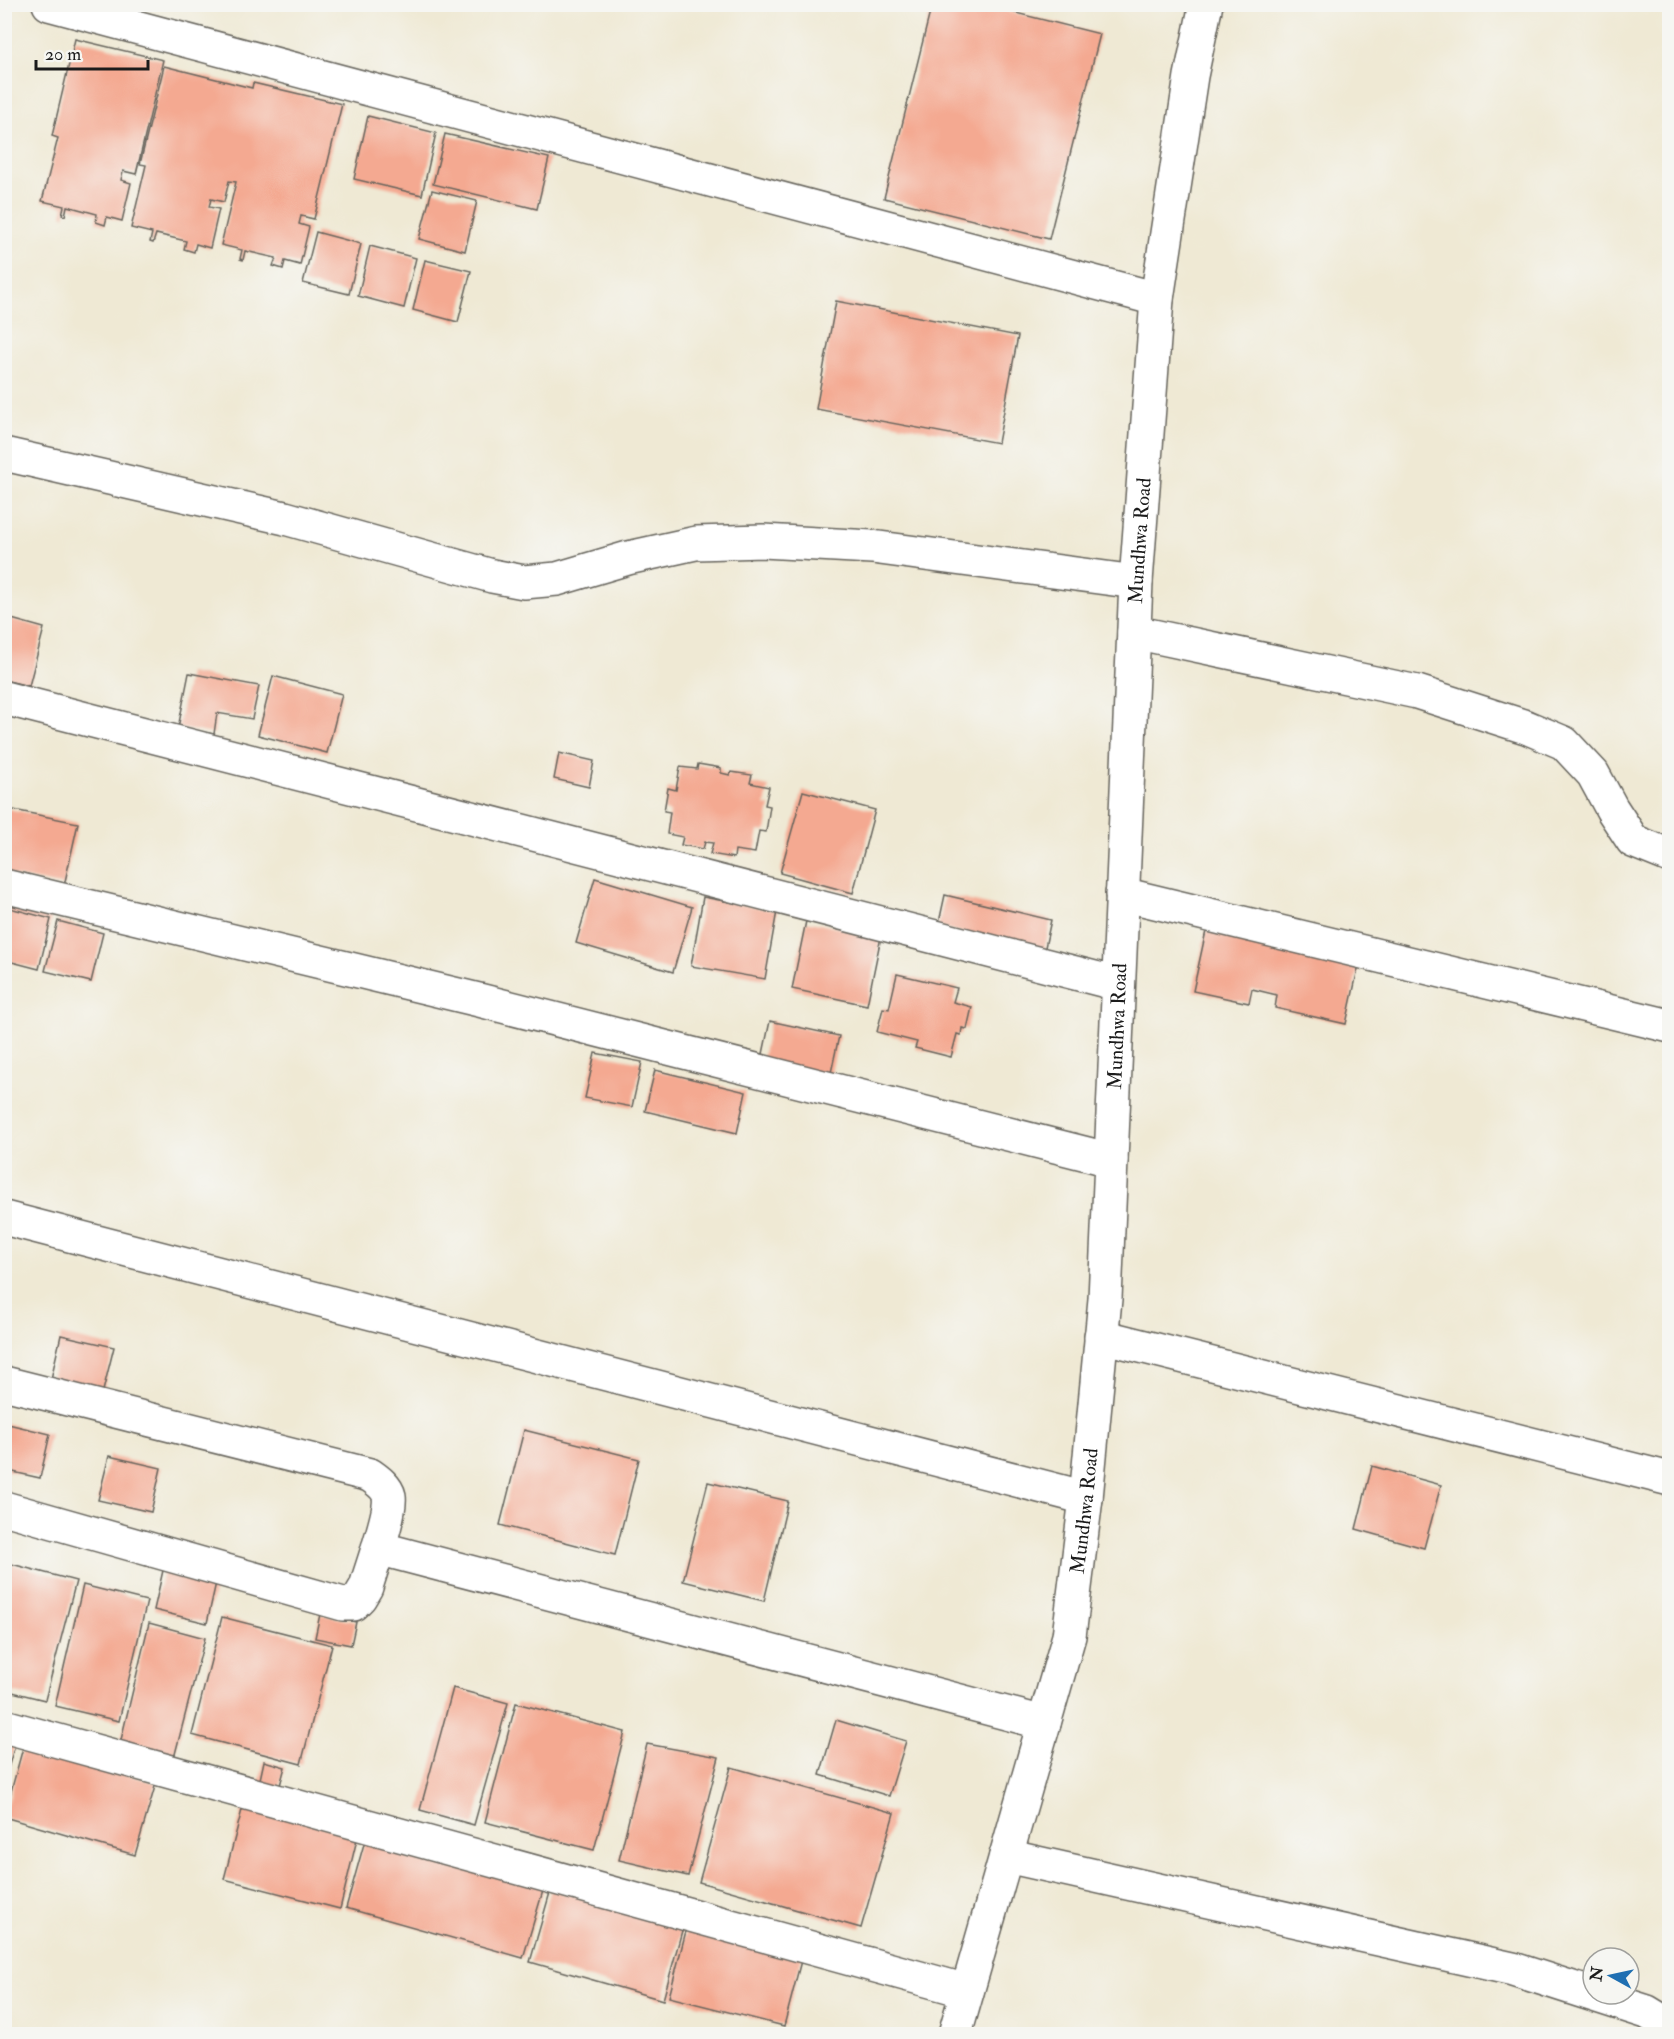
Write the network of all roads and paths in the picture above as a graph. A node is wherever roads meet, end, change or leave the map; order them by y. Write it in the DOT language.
graph roads {
  1 [pos="49,4"];
  2 [pos="1206,4"];
  3 [pos="1157,299"];
  4 [pos="4,454"];
  5 [pos="1136,582"];
  6 [pos="1134,632"];
  7 [pos="4,698"];
  8 [pos="1670,856"];
  9 [pos="4,886"];
  10 [pos="1122,894"];
  11 [pos="1118,984"];
  12 [pos="1670,1026"];
  13 [pos="1111,1160"];
  14 [pos="4,1218"];
  15 [pos="1101,1336"];
  16 [pos="4,1383"];
  17 [pos="1670,1479"];
  18 [pos="1086,1498"];
  19 [pos="4,1508"];
  20 [pos="378,1548"];
  21 [pos="1044,1723"];
  22 [pos="4,1726"];
  23 [pos="1006,1856"];
  24 [pos="968,1991"];
  25 [pos="1670,2026"];
  26 [pos="955,2034"];
  1 -- 3 [label="street"];
  2 -- 3 [label="street, Mundhwa Road"];
  3 -- 5 [label="street, Mundhwa Road"];
  4 -- 5 [label="street"];
  5 -- 6 [label="street, Mundhwa Road"];
  6 -- 8 [label="street"];
  6 -- 10 [label="street, Mundhwa Road"];
  7 -- 11 [label="street"];
  9 -- 13 [label="street"];
  10 -- 11 [label="street, Mundhwa Road"];
  10 -- 12 [label="street"];
  11 -- 13 [label="street, Mundhwa Road"];
  13 -- 15 [label="street, Mundhwa Road"];
  14 -- 18 [label="street"];
  15 -- 17 [label="street"];
  15 -- 18 [label="street, Mundhwa Road"];
  16 -- 20 [label="street"];
  18 -- 21 [label="street, Mundhwa Road"];
  19 -- 20 [label="street"];
  20 -- 21 [label="street"];
  21 -- 23 [label="street, Mundhwa Road"];
  22 -- 24 [label="street"];
  23 -- 24 [label="street, Mundhwa Road"];
  23 -- 25 [label="street"];
  24 -- 26 [label="street, Mundhwa Road"];
}
